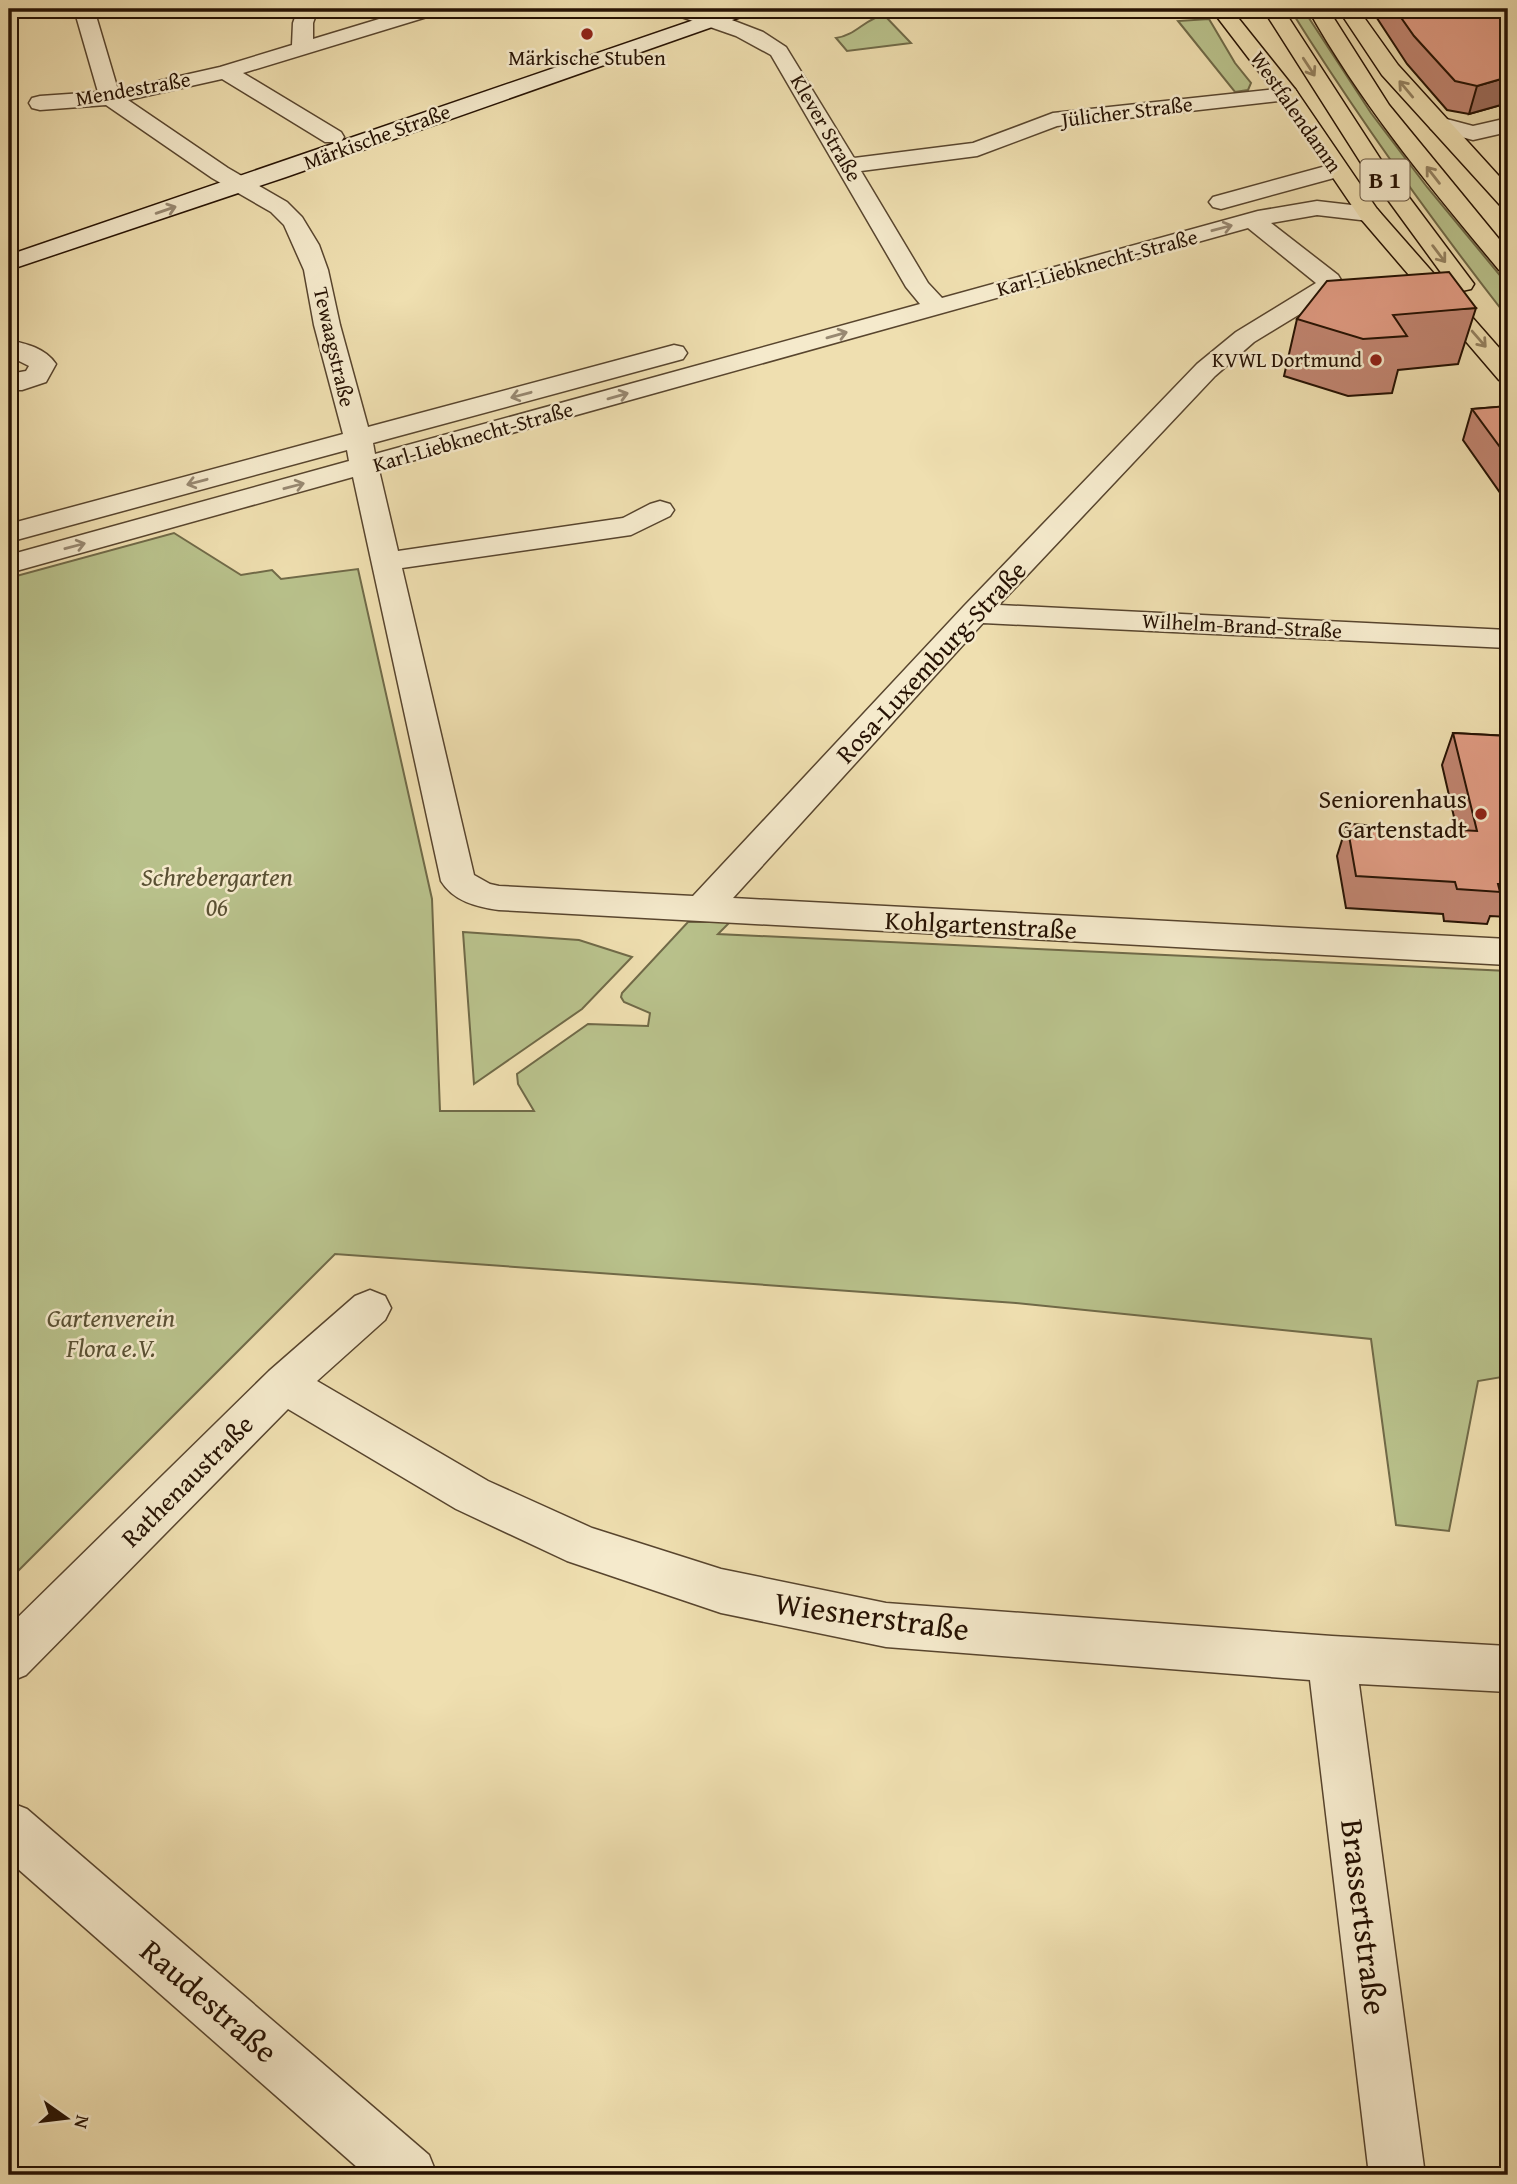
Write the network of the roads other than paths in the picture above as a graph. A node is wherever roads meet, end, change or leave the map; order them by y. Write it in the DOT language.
graph roads {
  1 [pos="84,9"];
  2 [pos="308,9"];
  3 [pos="433,9"];
  4 [pos="745,9"];
  5 [pos="1222,9"];
  6 [pos="1273,9"];
  7 [pos="1318,9"];
  8 [pos="1348,9"];
  9 [pos="699,13"];
  10 [pos="302,48"];
  11 [pos="225,72"];
  12 [pos="1287,94"];
  13 [pos="110,98"];
  14 [pos="40,103"];
  15 [pos="282,107"];
  16 [pos="1439,124"];
  17 [pos="1508,125"];
  18 [pos="333,137"];
  19 [pos="1508,143"];
  20 [pos="848,166"];
  21 [pos="1337,170"];
  22 [pos="1487,174"];
  23 [pos="231,179"];
  24 [pos="1231,200"];
  25 [pos="1508,201"];
  26 [pos="1205,207"];
  27 [pos="1369,214"];
  28 [pos="1255,219"];
  29 [pos="9,247"];
  30 [pos="9,263"];
  31 [pos="1508,265"];
  32 [pos="944,279"];
  33 [pos="918,286"];
  34 [pos="891,294"];
  35 [pos="937,307"];
  36 [pos="1508,344"];
  37 [pos="704,345"];
  38 [pos="9,348"];
  39 [pos="1508,374"];
  40 [pos="9,382"];
  41 [pos="361,453"];
  42 [pos="660,510"];
  43 [pos="9,533"];
  44 [pos="385,562"];
  45 [pos="9,564"];
  46 [pos="975,613"];
  47 [pos="1508,639"];
  48 [pos="458,881"];
  49 [pos="702,909"];
  50 [pos="1508,952"];
  51 [pos="370,1308"];
  52 [pos="284,1384"];
  53 [pos="9,1659"];
  54 [pos="1332,1659"];
  55 [pos="1508,1670"];
  56 [pos="9,1827"];
  57 [pos="409,2175"];
  58 [pos="1397,2175"];
  1 -- 13 [label="street"];
  2 -- 10 [label="street"];
  3 -- 10 [label="street, Mendestraße"];
  4 -- 9 [label="street, Märkische Straße"];
  5 -- 12 [label="main road, Westfalendamm"];
  6 -- 36 [label="main road, Westfalendamm / B 1, one-way"];
  31 -- 7 [label="main road, one-way"];
  16 -- 8 [label="main road, one-way"];
  9 -- 18 [label="street, Märkische Straße"];
  9 -- 20 [label="street, Klever Straße"];
  9 -- 23 [label="street, Märkische Straße"];
  10 -- 11 [label="street, Mendestraße"];
  11 -- 13 [label="street, Mendestraße"];
  11 -- 15 [label="street, Mendestraße"];
  12 -- 20 [label="street, Jülicher Straße"];
  12 -- 21 [label="main road, Westfalendamm"];
  13 -- 14 [label="street, Mendestraße"];
  13 -- 23 [label="street, Tewaagstraße"];
  15 -- 18 [label="street, Märkische Straße"];
  16 -- 17 [label="street"];
  16 -- 22 [label="main road"];
  18 -- 23 [label="street, Märkische Straße"];
  19 -- 22 [label="street"];
  20 -- 33 [label="street, Klever Straße"];
  21 -- 24 [label="street, Karl-Liebknecht-Straße"];
  21 -- 27 [label="main road, Westfalendamm"];
  22 -- 25 [label="main road"];
  23 -- 29 [label="street, Märkische Straße"];
  30 -- 23 [label="street, Märkische Straße, one-way"];
  23 -- 41 [label="street, Tewaagstraße"];
  24 -- 26 [label="street, Karl-Liebknecht-Straße"];
  24 -- 28 [label="street"];
  27 -- 28 [label="street, Karl-Liebknecht-Straße"];
  27 -- 39 [label="main road, Westfalendamm, one-way"];
  35 -- 28 [label="street, Karl-Liebknecht-Straße, one-way"];
  28 -- 46 [label="street, Rosa-Luxemburg-Straße"];
  32 -- 33 [label="street"];
  33 -- 34 [label="street"];
  33 -- 35 [label="street"];
  41 -- 35 [label="street, Karl-Liebknecht-Straße, one-way"];
  37 -- 41 [label="street, Karl-Liebknecht-Straße, one-way"];
  38 -- 40 [label="street"];
  41 -- 43 [label="street, Karl-Liebknecht-Straße, one-way"];
  41 -- 44 [label="street, Tewaagstraße"];
  45 -- 41 [label="street, Karl-Liebknecht-Straße, one-way"];
  42 -- 44 [label="street"];
  44 -- 48 [label="street, Tewaagstraße"];
  46 -- 47 [label="street, Wilhelm-Brand-Straße"];
  46 -- 49 [label="street, Rosa-Luxemburg-Straße"];
  48 -- 49 [label="street, Kohlgartenstraße"];
  49 -- 50 [label="street, Kohlgartenstraße"];
  51 -- 52 [label="street, Rathenaustraße"];
  52 -- 53 [label="street, Rathenaustraße"];
  52 -- 54 [label="street, Wiesnerstraße"];
  54 -- 55 [label="street, Wiesnerstraße"];
  54 -- 58 [label="street, Brassertstraße"];
  56 -- 57 [label="street, Raudestraße"];
}
